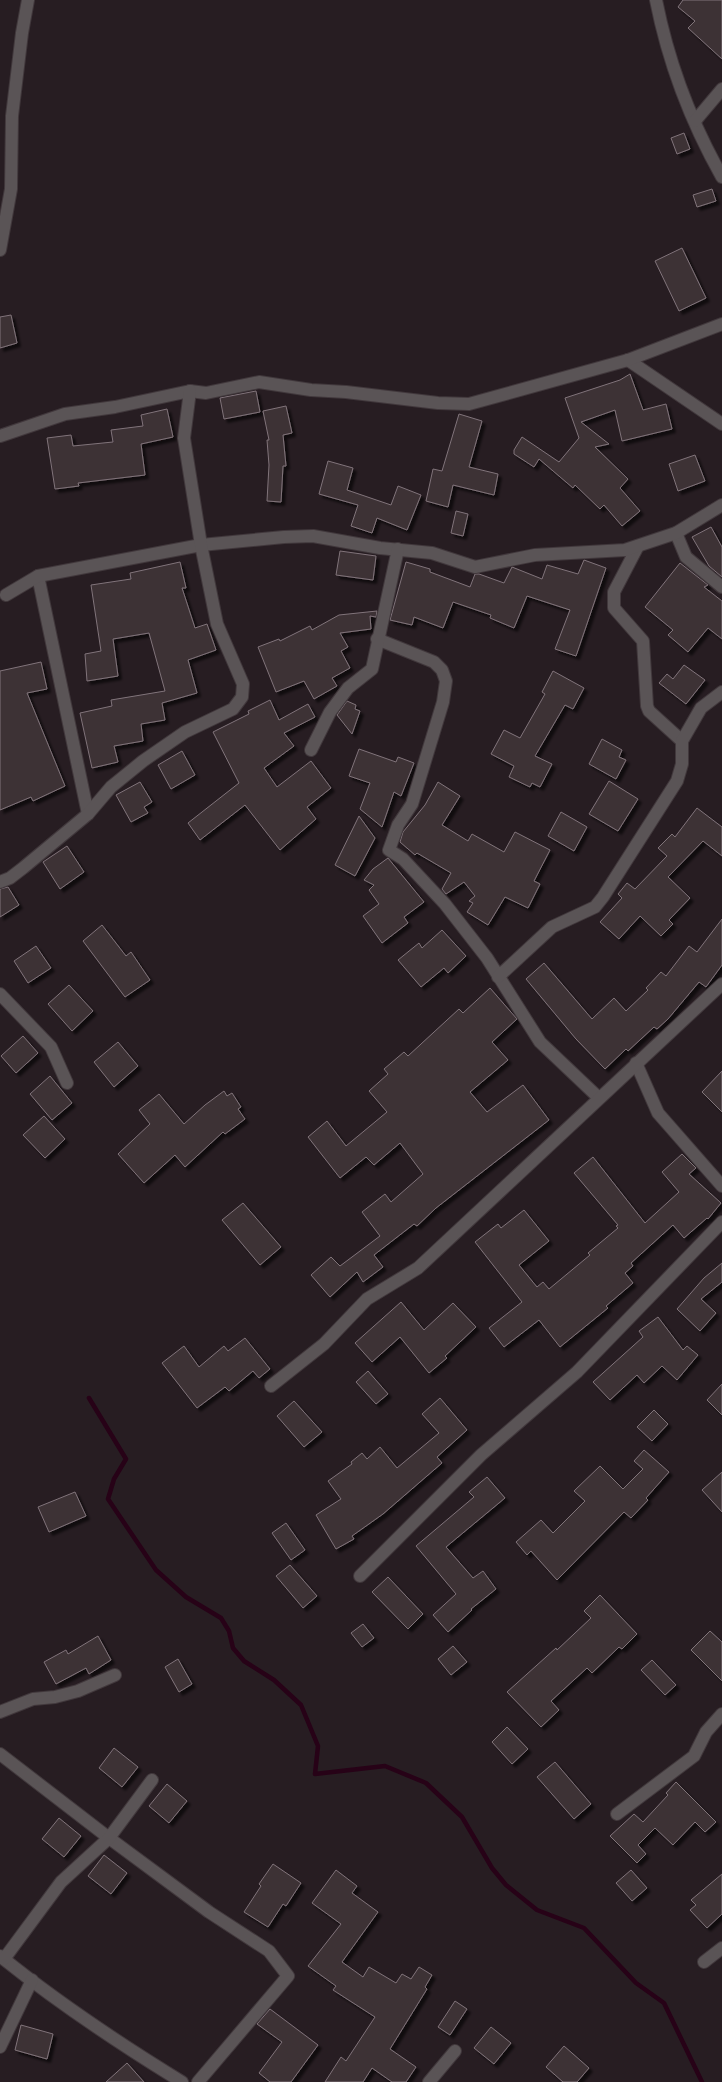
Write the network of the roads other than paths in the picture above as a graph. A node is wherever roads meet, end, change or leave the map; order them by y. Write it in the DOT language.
graph roads {
  1 [pos="28,0"];
  2 [pos="656,0"];
  3 [pos="722,89"];
  4 [pos="694,121"];
  5 [pos="722,177"];
  6 [pos="0,250"];
  7 [pos="722,324"];
  8 [pos="628,360"];
  9 [pos="190,391"];
  10 [pos="722,424"];
  11 [pos="0,436"];
  12 [pos="722,505"];
  13 [pos="676,533"];
  14 [pos="201,545"];
  15 [pos="638,546"];
  16 [pos="398,549"];
  17 [pos="38,576"];
  18 [pos="722,587"];
  19 [pos="6,595"];
  20 [pos="377,640"];
  21 [pos="722,692"];
  22 [pos="682,741"];
  23 [pos="311,750"];
  24 [pos="88,814"];
  25 [pos="0,882"];
  26 [pos="498,977"];
  27 [pos="722,984"];
  28 [pos="0,994"];
  29 [pos="636,1063"];
  30 [pos="67,1083"];
  31 [pos="599,1098"];
  32 [pos="722,1186"];
  33 [pos="722,1222"];
  34 [pos="271,1386"];
  35 [pos="360,1576"];
  36 [pos="115,1675"];
  37 [pos="0,1712"];
  38 [pos="722,1714"];
  39 [pos="0,1754"];
  40 [pos="152,1780"];
  41 [pos="617,1814"];
  42 [pos="108,1838"];
  43 [pos="722,1948"];
  44 [pos="2,1958"];
  45 [pos="704,1962"];
  46 [pos="32,1980"];
  47 [pos="0,2046"];
  48 [pos="455,2051"];
  49 [pos="177,2081"];
  50 [pos="198,2082"];
  51 [pos="428,2082"];
  1 -- 6 [label="street"];
  2 -- 4 [label="street"];
  3 -- 4 [label="street"];
  4 -- 5 [label="street"];
  7 -- 8 [label="street"];
  8 -- 9 [label="street"];
  8 -- 10 [label="street"];
  9 -- 11 [label="street"];
  9 -- 14 [label="street"];
  12 -- 13 [label="street"];
  13 -- 15 [label="street"];
  13 -- 18 [label="street"];
  14 -- 16 [label="street"];
  14 -- 17 [label="street"];
  14 -- 24 [label="street"];
  15 -- 16 [label="street"];
  15 -- 22 [label="street"];
  16 -- 20 [label="street"];
  17 -- 19 [label="street"];
  17 -- 24 [label="street"];
  20 -- 23 [label="street"];
  20 -- 26 [label="street"];
  21 -- 22 [label="street"];
  22 -- 26 [label="street"];
  24 -- 25 [label="street"];
  26 -- 31 [label="street"];
  27 -- 29 [label="street"];
  28 -- 30 [label="street"];
  29 -- 31 [label="street"];
  29 -- 32 [label="street"];
  31 -- 34 [label="street"];
  33 -- 35 [label="street"];
  36 -- 37 [label="street"];
  38 -- 41 [label="street"];
  39 -- 42 [label="street"];
  40 -- 42 [label="street"];
  42 -- 44 [label="street"];
  42 -- 50 [label="street"];
  43 -- 45 [label="street"];
  44 -- 46 [label="street"];
  46 -- 47 [label="street"];
  46 -- 49 [label="street"];
  48 -- 51 [label="street"];
}
